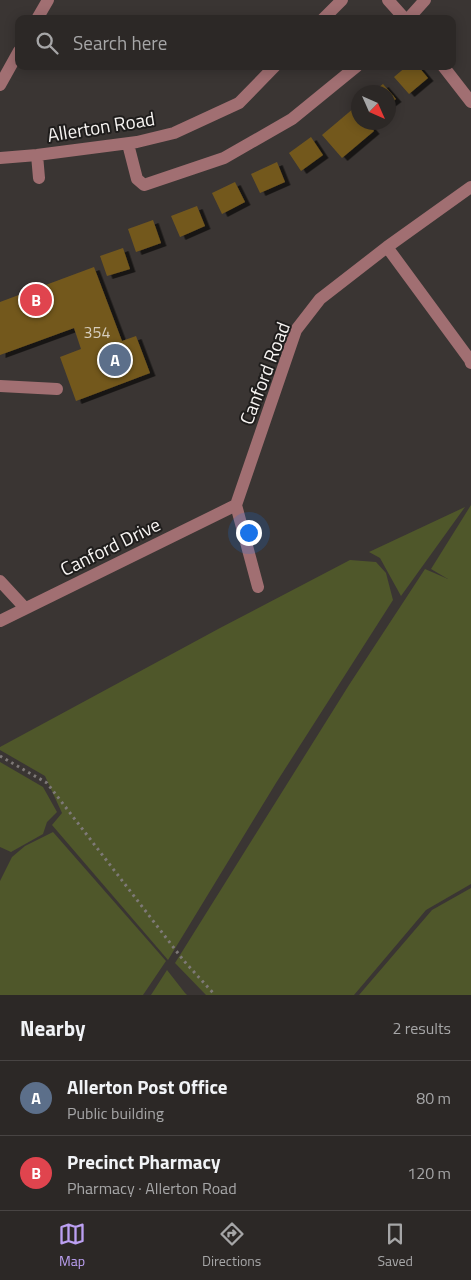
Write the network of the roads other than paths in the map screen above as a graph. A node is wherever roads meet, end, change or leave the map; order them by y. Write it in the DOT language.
graph roads {
  1 [pos="48,0"];
  2 [pos="342,0"];
  3 [pos="388,0"];
  4 [pos="425,0"];
  5 [pos="39,15"];
  6 [pos="327,15"];
  7 [pos="402,15"];
  8 [pos="410,15"];
  9 [pos="15,58"];
  10 [pos="271,70"];
  11 [pos="352,70"];
  12 [pos="446,70"];
  13 [pos="0,85"];
  14 [pos="471,102"];
  15 [pos="128,144"];
  16 [pos="37,155"];
  17 [pos="0,158"];
  18 [pos="39,178"];
  19 [pos="471,187"];
  20 [pos="387,247"];
  21 [pos="471,363"];
  22 [pos="0,386"];
  23 [pos="57,388"];
  24 [pos="236,505"];
  25 [pos="0,581"];
  26 [pos="258,587"];
  27 [pos="25,608"];
  28 [pos="0,621"];
  1 -- 5 [label="street"];
  2 -- 6 [label="street"];
  3 -- 7 [label="street"];
  4 -- 8 [label="street"];
  9 -- 13 [label="street"];
  10 -- 15 [label="street, Allerton Road"];
  11 -- 15 [label="street"];
  12 -- 14 [label="street"];
  15 -- 16 [label="street, Allerton Road"];
  16 -- 17 [label="street, Allerton Road"];
  16 -- 18 [label="street"];
  19 -- 20 [label="street, Canford Road"];
  20 -- 21 [label="street"];
  20 -- 24 [label="street, Canford Road"];
  22 -- 23 [label="street"];
  24 -- 26 [label="street"];
  24 -- 27 [label="street, Canford Drive"];
  25 -- 27 [label="street"];
  27 -- 28 [label="street, Canford Drive"];
}
